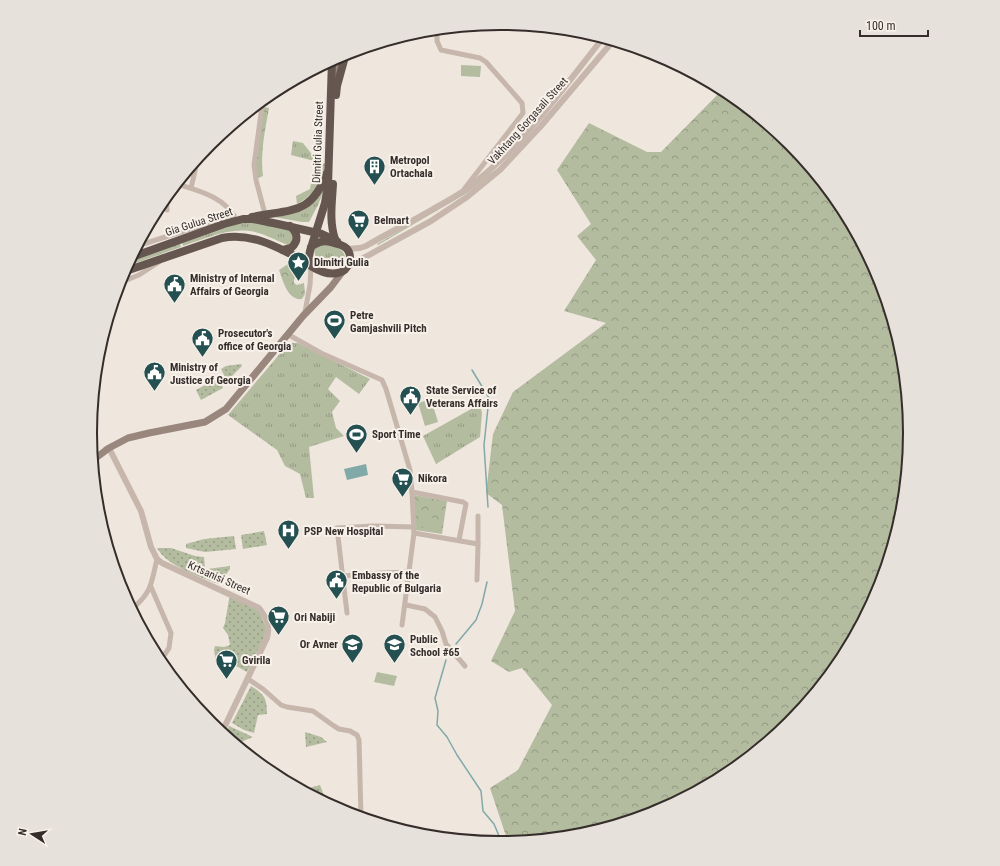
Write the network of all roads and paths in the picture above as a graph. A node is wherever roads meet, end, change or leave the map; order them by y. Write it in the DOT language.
graph roads {
  1 [pos="437,35"];
  2 [pos="599,43"];
  3 [pos="608,45"];
  4 [pos="596,46"];
  5 [pos="603,51"];
  6 [pos="344,62"];
  7 [pos="338,65"];
  8 [pos="332,68"];
  9 [pos="337,86"];
  10 [pos="262,108"];
  11 [pos="329,168"];
  12 [pos="195,169"];
  13 [pos="182,185"];
  14 [pos="191,188"];
  15 [pos="461,192"];
  16 [pos="167,207"];
  17 [pos="167,210"];
  18 [pos="265,214"];
  19 [pos="237,218"];
  20 [pos="290,226"];
  21 [pos="316,232"];
  22 [pos="335,239"];
  23 [pos="145,244"];
  24 [pos="311,247"];
  25 [pos="345,247"];
  26 [pos="283,250"];
  27 [pos="139,254"];
  28 [pos="165,258"];
  29 [pos="311,265"];
  30 [pos="133,269"];
  31 [pos="345,269"];
  32 [pos="128,279"];
  33 [pos="304,316"];
  34 [pos="288,335"];
  35 [pos="109,448"];
  36 [pos="98,453"];
  37 [pos="98,456"];
  38 [pos="412,492"];
  39 [pos="478,516"];
  40 [pos="414,527"];
  41 [pos="414,533"];
  42 [pos="459,540"];
  43 [pos="478,544"];
  44 [pos="157,559"];
  45 [pos="410,572"];
  46 [pos="343,576"];
  47 [pos="477,580"];
  48 [pos="150,588"];
  49 [pos="136,605"];
  50 [pos="406,605"];
  51 [pos="347,613"];
  52 [pos="402,625"];
  53 [pos="165,654"];
  54 [pos="465,666"];
  55 [pos="248,679"];
  56 [pos="224,727"];
  57 [pos="361,811"];
  1 -- 15 [label="street"];
  2 -- 4 [label="street, Vakhtang Gorgasali Street"];
  3 -- 5 [label="street, Vakhtang Gorgasali Street"];
  4 -- 5 [label="street"];
  4 -- 15 [label="street, Vakhtang Gorgasali Street"];
  5 -- 31 [label="street, Vakhtang Gorgasali Street"];
  6 -- 9 [label="highway, Dimitri Gulia Street"];
  7 -- 9 [label="main road, Dimitri Gulia Street"];
  8 -- 11 [label="highway, Dimitri Gulia Street"];
  9 -- 22 [label="highway, Dimitri Gulia Street"];
  10 -- 18 [label="street"];
  11 -- 18 [label="highway"];
  11 -- 21 [label="highway, Dimitri Gulia Street"];
  12 -- 14 [label="street"];
  13 -- 14 [label="street"];
  14 -- 19 [label="street"];
  15 -- 25 [label="street, Vakhtang Gorgasali Street"];
  16 -- 17 [label="street"];
  18 -- 19 [label="highway"];
  19 -- 20 [label="highway, Gia Gulua Street"];
  19 -- 23 [label="street, Gia Gulua Street"];
  19 -- 27 [label="highway, Gia Gulua Street"];
  20 -- 21 [label="highway, Gia Gulua Street"];
  20 -- 26 [label="highway"];
  21 -- 22 [label="highway, Gia Gulua Street"];
  21 -- 24 [label="highway, Dimitri Gulia Street"];
  22 -- 25 [label="highway, Gia Gulua Street"];
  24 -- 25 [label="highway"];
  24 -- 29 [label="highway"];
  25 -- 31 [label="highway"];
  26 -- 28 [label="highway, Gia Gulua Street"];
  26 -- 29 [label="highway, Gia Gulua Street"];
  28 -- 30 [label="highway, Gia Gulua Street"];
  28 -- 32 [label="street, Gia Gulua Street"];
  29 -- 31 [label="highway"];
  29 -- 33 [label="street, Vakhtang Gorgasali Street"];
  31 -- 33 [label="main road, Vakhtang Gorgasali Street"];
  33 -- 34 [label="main road, Vakhtang Gorgasali Street"];
  34 -- 35 [label="main road, Vakhtang Gorgasali Street"];
  34 -- 38 [label="street"];
  35 -- 36 [label="street, Vakhtang Gorgasali Street"];
  35 -- 37 [label="main road, Vakhtang Gorgasali Street"];
  35 -- 44 [label="street"];
  38 -- 40 [label="street"];
  38 -- 42 [label="street"];
  39 -- 43 [label="street"];
  40 -- 41 [label="street"];
  40 -- 46 [label="street"];
  41 -- 42 [label="street"];
  41 -- 45 [label="street"];
  42 -- 43 [label="street"];
  43 -- 47 [label="street"];
  44 -- 48 [label="street"];
  44 -- 55 [label="street, Krtsanisi Street"];
  45 -- 46 [label="street"];
  45 -- 50 [label="street"];
  46 -- 51 [label="street"];
  48 -- 49 [label="street"];
  48 -- 53 [label="street"];
  50 -- 52 [label="street"];
  50 -- 54 [label="street"];
  55 -- 56 [label="street, Krtsanisi Street"];
  55 -- 57 [label="street"];
}
